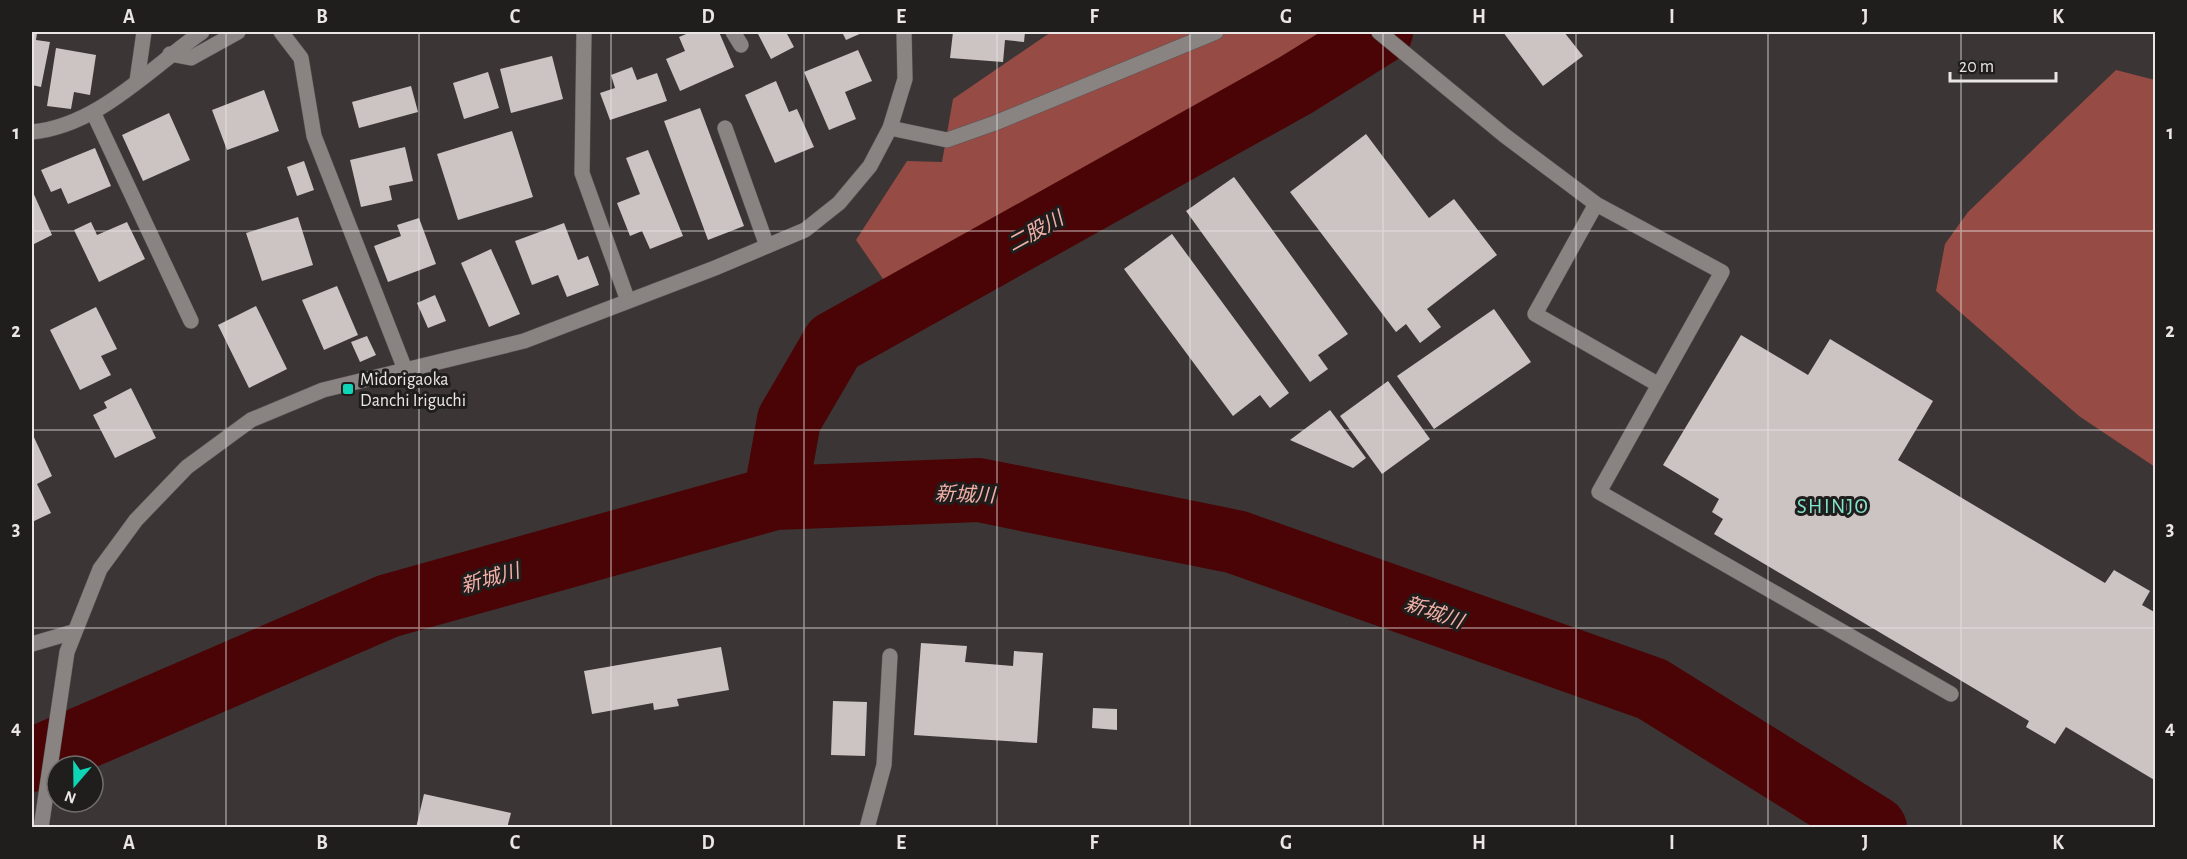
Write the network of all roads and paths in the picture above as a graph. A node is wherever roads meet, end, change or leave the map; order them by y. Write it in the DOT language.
graph roads {
  1 [pos="144,32"];
  2 [pos="202,32"];
  3 [pos="238,32"];
  4 [pos="281,32"];
  5 [pos="584,32"];
  6 [pos="733,32"];
  7 [pos="904,32"];
  8 [pos="1216,32"];
  9 [pos="1379,32"];
  10 [pos="741,45"];
  11 [pos="170,54"];
  12 [pos="137,81"];
  13 [pos="93,112"];
  14 [pos="726,128"];
  15 [pos="890,128"];
  16 [pos="32,132"];
  17 [pos="1596,204"];
  18 [pos="767,246"];
  19 [pos="628,301"];
  20 [pos="191,321"];
  21 [pos="406,372"];
  22 [pos="1659,385"];
  23 [pos="73,632"];
  24 [pos="32,644"];
  25 [pos="890,656"];
  26 [pos="1951,694"];
  27 [pos="41,828"];
  28 [pos="867,828"];
  1 -- 12 [label="street"];
  2 -- 11 [label="street"];
  3 -- 11 [label="street"];
  4 -- 21 [label="street"];
  5 -- 19 [label="street"];
  6 -- 10 [label="street"];
  7 -- 15 [label="street"];
  8 -- 15 [label="street"];
  9 -- 17 [label="street"];
  11 -- 12 [label="street"];
  12 -- 13 [label="street"];
  13 -- 16 [label="street"];
  13 -- 20 [label="street"];
  14 -- 18 [label="street"];
  15 -- 18 [label="street"];
  17 -- 22 [label="street"];
  17 -- 22 [label="street"];
  18 -- 19 [label="street"];
  19 -- 21 [label="street"];
  21 -- 23 [label="street"];
  22 -- 26 [label="street"];
  23 -- 24 [label="street"];
  23 -- 27 [label="street"];
  25 -- 28 [label="street"];
}
